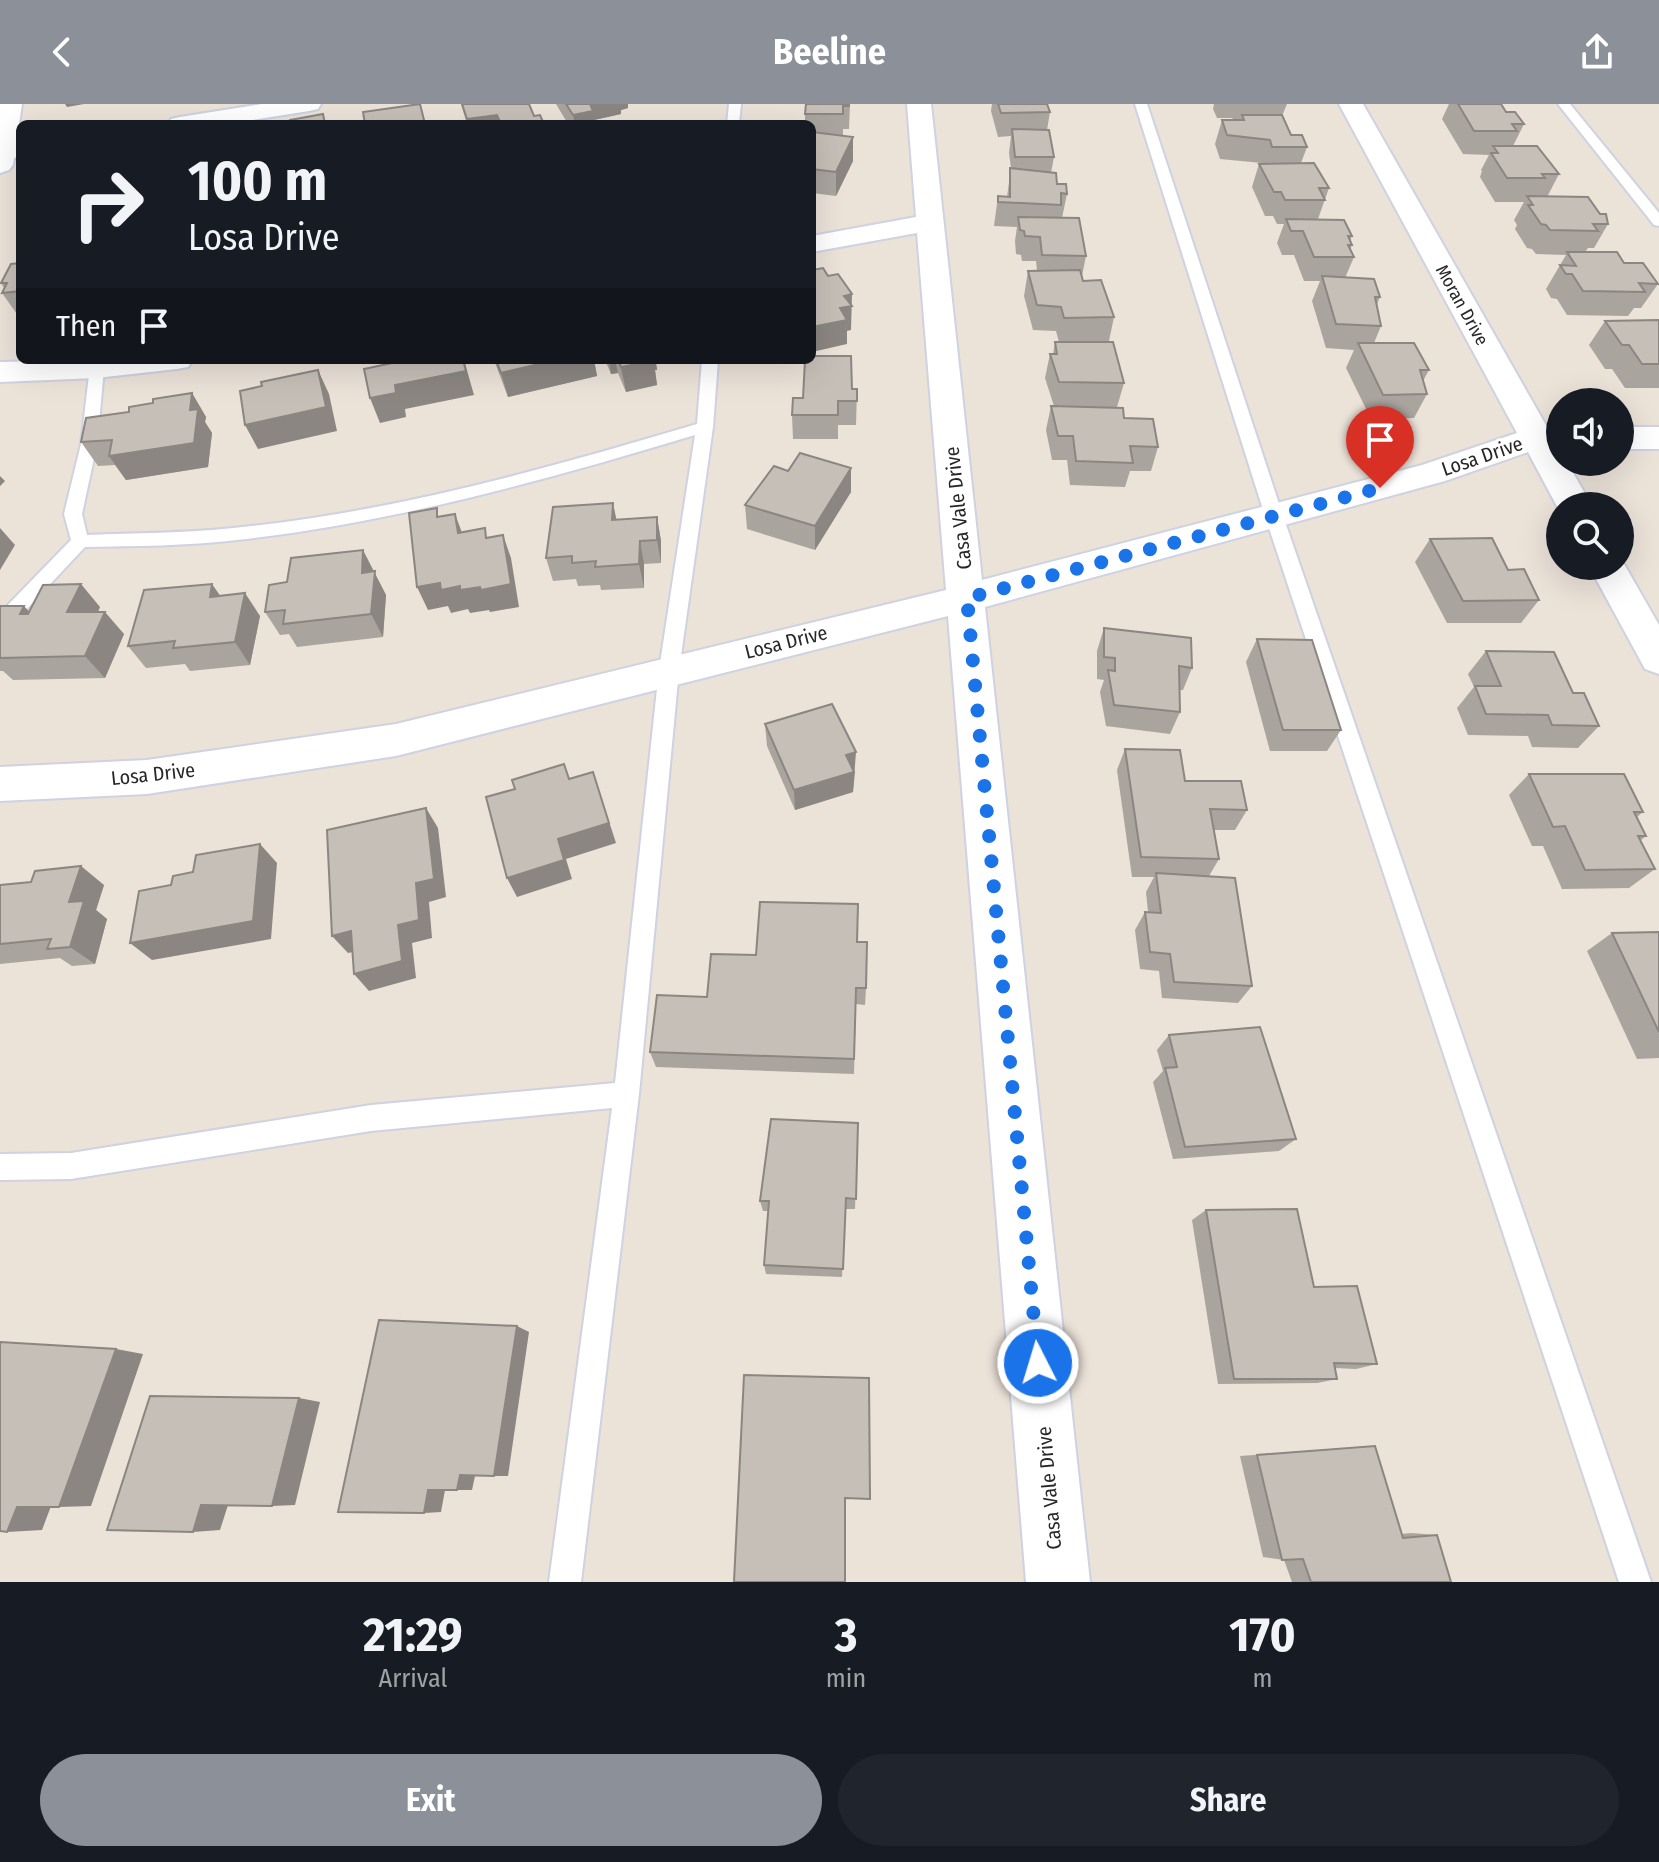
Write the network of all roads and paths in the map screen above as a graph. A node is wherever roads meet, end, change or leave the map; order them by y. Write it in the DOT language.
graph roads {
  1 [pos="10,104"];
  2 [pos="309,104"];
  3 [pos="919,104"];
  4 [pos="1141,104"];
  5 [pos="1351,104"];
  6 [pos="1564,104"];
  7 [pos="206,120"];
  8 [pos="6,154"];
  9 [pos="931,222"];
  10 [pos="1659,222"];
  11 [pos="816,243"];
  12 [pos="133,364"];
  13 [pos="710,364"];
  14 [pos="96,369"];
  15 [pos="0,372"];
  16 [pos="705,427"];
  17 [pos="1546,435"];
  18 [pos="1634,438"];
  19 [pos="1659,438"];
  20 [pos="1546,439"];
  21 [pos="1274,516"];
  22 [pos="80,541"];
  23 [pos="1615,580"];
  24 [pos="967,598"];
  25 [pos="0,625"];
  26 [pos="1659,659"];
  27 [pos="669,670"];
  28 [pos="0,784"];
  29 [pos="626,1094"];
  30 [pos="0,1167"];
  31 [pos="565,1582"];
  32 [pos="1058,1582"];
  33 [pos="1635,1582"];
  1 -- 8 [label="street"];
  2 -- 7 [label="street"];
  3 -- 9 [label="street, Casa Vale Drive"];
  4 -- 21 [label="lane"];
  5 -- 17 [label="street, Moran Drive"];
  6 -- 10 [label="lane"];
  9 -- 11 [label="street"];
  9 -- 24 [label="street, Casa Vale Drive"];
  12 -- 14 [label="street"];
  13 -- 16 [label="lane"];
  14 -- 15 [label="street"];
  14 -- 22 [label="lane"];
  16 -- 22 [label="lane"];
  16 -- 27 [label="lane"];
  18 -- 19 [label="street"];
  20 -- 21 [label="street, Losa Drive"];
  21 -- 24 [label="street, Losa Drive"];
  21 -- 33 [label="lane"];
  22 -- 25 [label="lane"];
  23 -- 26 [label="street"];
  24 -- 27 [label="street, Losa Drive"];
  24 -- 32 [label="street, Casa Vale Drive"];
  27 -- 28 [label="street, Losa Drive"];
  27 -- 29 [label="lane"];
  29 -- 30 [label="lane"];
  29 -- 31 [label="lane"];
}
